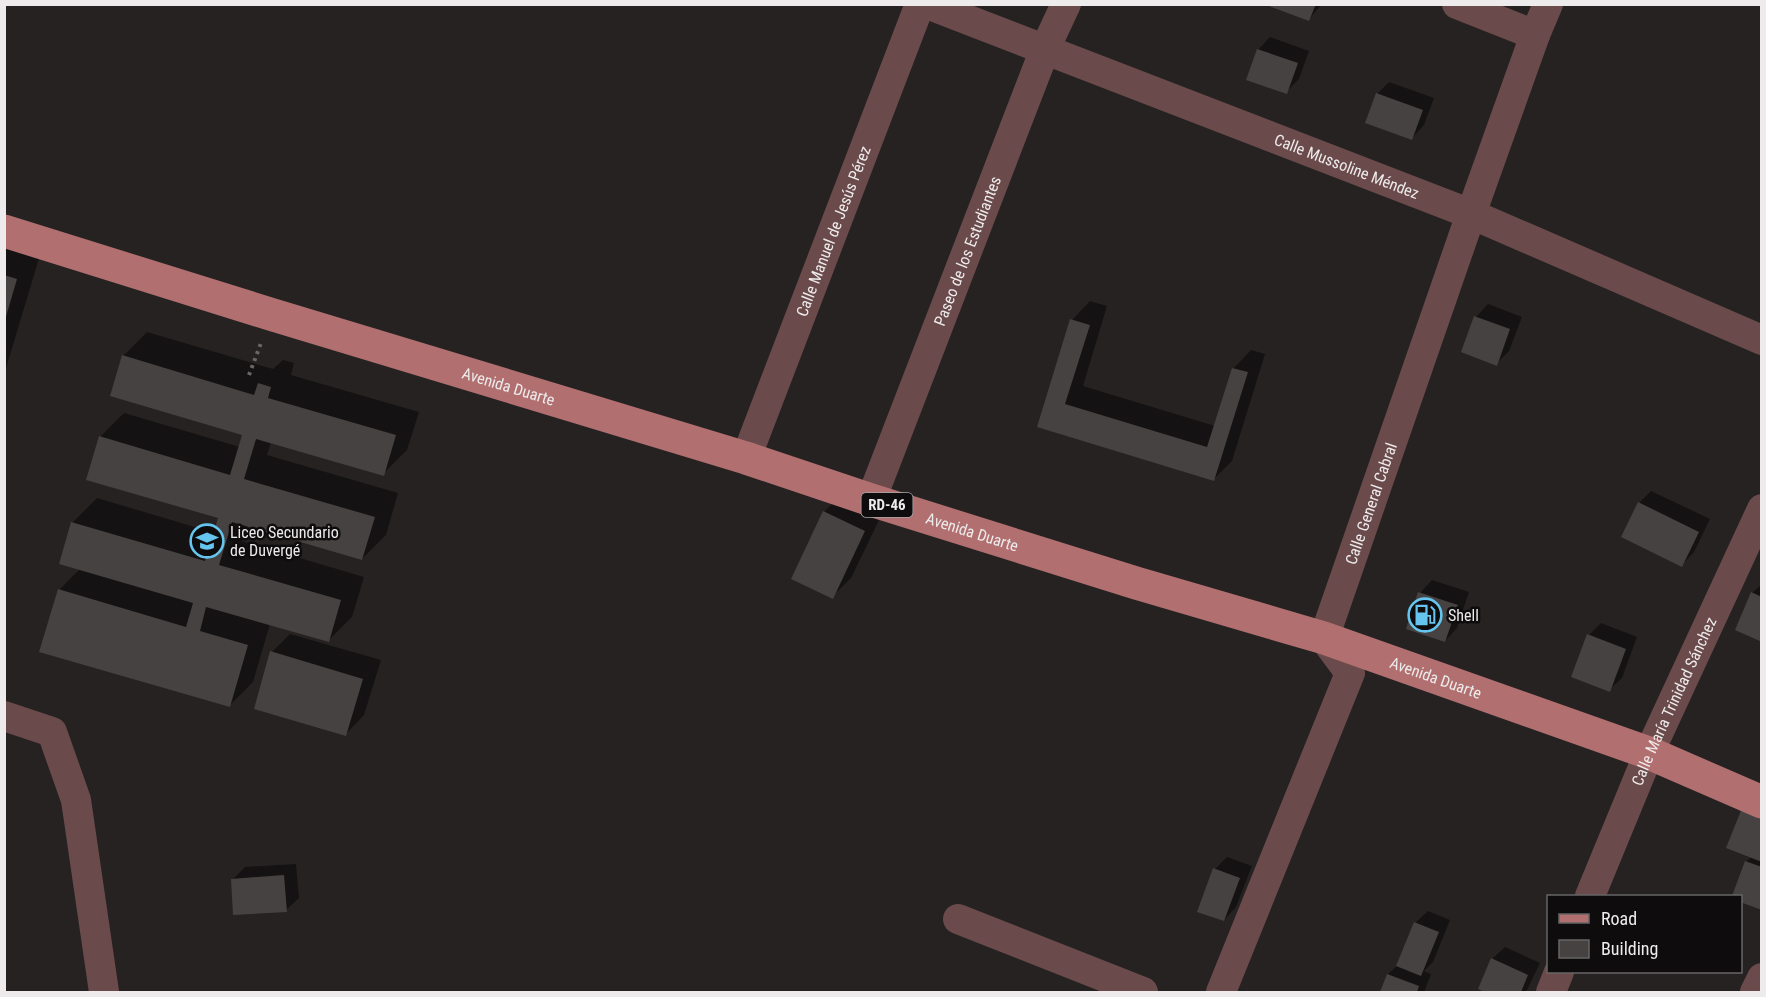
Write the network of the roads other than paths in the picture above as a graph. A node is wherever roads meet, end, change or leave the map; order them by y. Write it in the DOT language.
graph roads {
  1 [pos="920,4"];
  2 [pos="927,4"];
  3 [pos="1066,4"];
  4 [pos="1456,4"];
  5 [pos="1548,4"];
  6 [pos="1535,35"];
  7 [pos="1045,49"];
  8 [pos="1471,214"];
  9 [pos="4,231"];
  10 [pos="1761,340"];
  11 [pos="746,458"];
  12 [pos="871,500"];
  13 [pos="1761,509"];
  14 [pos="1324,638"];
  15 [pos="4,716"];
  16 [pos="1649,753"];
  17 [pos="1761,802"];
  18 [pos="1591,895"];
  19 [pos="958,919"];
  20 [pos="1559,973"];
  21 [pos="1761,978"];
  22 [pos="104,993"];
  23 [pos="1143,993"];
  24 [pos="1221,993"];
  25 [pos="1551,993"];
  26 [pos="1755,993"];
  1 -- 11 [label="street, Calle Manuel de Jesús Pérez"];
  2 -- 7 [label="street, Calle Mussoline Méndez"];
  3 -- 7 [label="street, Paseo de los Estudiantes"];
  4 -- 6 [label="street"];
  5 -- 6 [label="street, Calle General Cabral"];
  6 -- 8 [label="street, Calle General Cabral"];
  7 -- 8 [label="street, Calle Mussoline Méndez"];
  7 -- 12 [label="street, Paseo de los Estudiantes"];
  8 -- 10 [label="street, Calle Mussoline Méndez"];
  8 -- 14 [label="street, Calle General Cabral"];
  9 -- 11 [label="main road, Avenida Duarte / RD-46"];
  11 -- 12 [label="main road, Avenida Duarte / RD-46"];
  12 -- 14 [label="main road, Avenida Duarte / RD-46"];
  13 -- 16 [label="street, Calle María Trinidad Sánchez"];
  14 -- 16 [label="main road, Avenida Duarte / RD-46"];
  14 -- 24 [label="street"];
  15 -- 22 [label="street"];
  16 -- 17 [label="main road, Avenida Duarte / RD-46"];
  16 -- 18 [label="street, Calle María Trinidad Sánchez"];
  19 -- 23 [label="street"];
  20 -- 25 [label="street"];
  21 -- 26 [label="street"];
}
